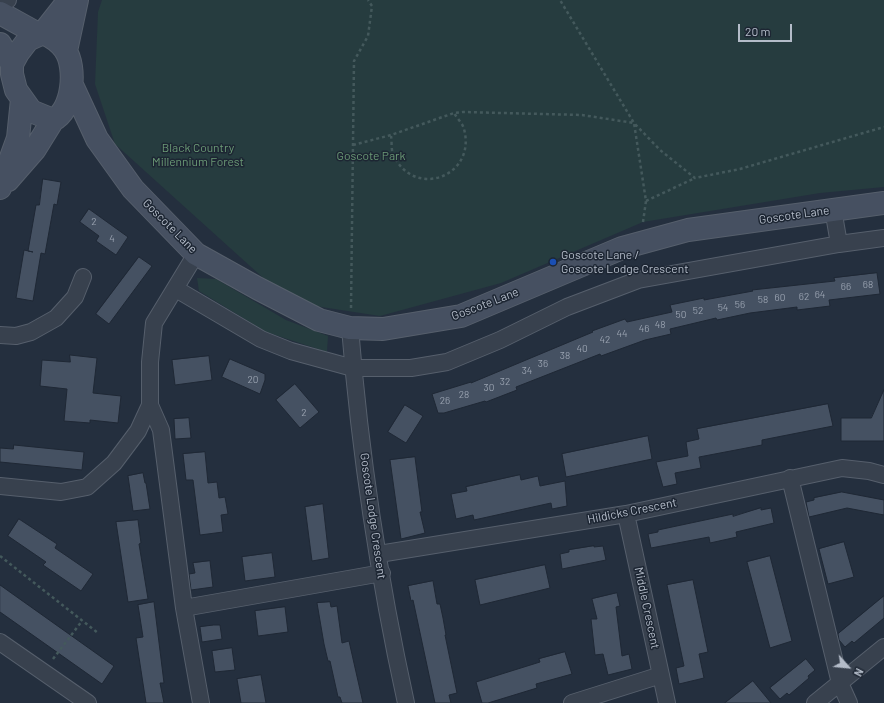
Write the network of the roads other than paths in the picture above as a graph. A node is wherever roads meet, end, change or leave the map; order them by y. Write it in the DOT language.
graph roads {
  1 [pos="8,0"];
  2 [pos="69,0"];
  3 [pos="77,0"];
  4 [pos="0,1"];
  5 [pos="0,13"];
  6 [pos="41,34"];
  7 [pos="0,44"];
  8 [pos="66,51"];
  9 [pos="12,64"];
  10 [pos="72,85"];
  11 [pos="22,99"];
  12 [pos="55,119"];
  13 [pos="97,139"];
  14 [pos="0,188"];
  15 [pos="884,203"];
  16 [pos="833,209"];
  17 [pos="884,238"];
  18 [pos="839,244"];
  19 [pos="196,254"];
  20 [pos="83,277"];
  21 [pos="176,289"];
  22 [pos="350,328"];
  23 [pos="0,335"];
  24 [pos="353,368"];
  25 [pos="150,405"];
  26 [pos="884,475"];
  27 [pos="790,478"];
  28 [pos="0,486"];
  29 [pos="626,514"];
  30 [pos="379,554"];
  31 [pos="382,573"];
  32 [pos="184,608"];
  33 [pos="0,642"];
  34 [pos="884,647"];
  35 [pos="661,675"];
  36 [pos="840,683"];
  37 [pos="88,703"];
  38 [pos="201,703"];
  39 [pos="406,703"];
  40 [pos="572,703"];
  41 [pos="667,703"];
  42 [pos="815,703"];
  43 [pos="849,703"];
  1 -- 4 [label="street"];
  2 -- 6 [label="street"];
  3 -- 8 [label="street"];
  5 -- 6 [label="street"];
  6 -- 8 [label="street"];
  6 -- 9 [label="street"];
  7 -- 9 [label="street"];
  8 -- 10 [label="street"];
  9 -- 11 [label="street"];
  10 -- 12 [label="street"];
  10 -- 13 [label="street, Goscote Lane"];
  11 -- 12 [label="street"];
  11 -- 14 [label="street"];
  12 -- 13 [label="street, Goscote Lane"];
  12 -- 14 [label="street"];
  13 -- 19 [label="street, Goscote Lane"];
  15 -- 16 [label="street, Goscote Lane"];
  16 -- 18 [label="street"];
  16 -- 22 [label="street, Goscote Lane"];
  17 -- 18 [label="street"];
  18 -- 24 [label="street"];
  19 -- 21 [label="street"];
  19 -- 22 [label="street, Goscote Lane"];
  20 -- 23 [label="street"];
  21 -- 24 [label="street"];
  21 -- 25 [label="street"];
  22 -- 24 [label="street, Goscote Lodge Crescent"];
  24 -- 30 [label="street, Goscote Lodge Crescent"];
  25 -- 28 [label="street"];
  25 -- 32 [label="street"];
  26 -- 27 [label="street, Hildicks Crescent"];
  27 -- 29 [label="street, Hildicks Crescent"];
  27 -- 36 [label="street"];
  29 -- 30 [label="street, Hildicks Crescent"];
  29 -- 35 [label="street, Middle Crescent"];
  30 -- 31 [label="street, Goscote Lodge Crescent"];
  31 -- 32 [label="street"];
  31 -- 39 [label="street, Goscote Lodge Crescent"];
  32 -- 38 [label="street"];
  33 -- 37 [label="street"];
  34 -- 36 [label="street"];
  35 -- 40 [label="street"];
  35 -- 41 [label="street, Middle Crescent"];
  36 -- 42 [label="street"];
  36 -- 43 [label="street"];
}
